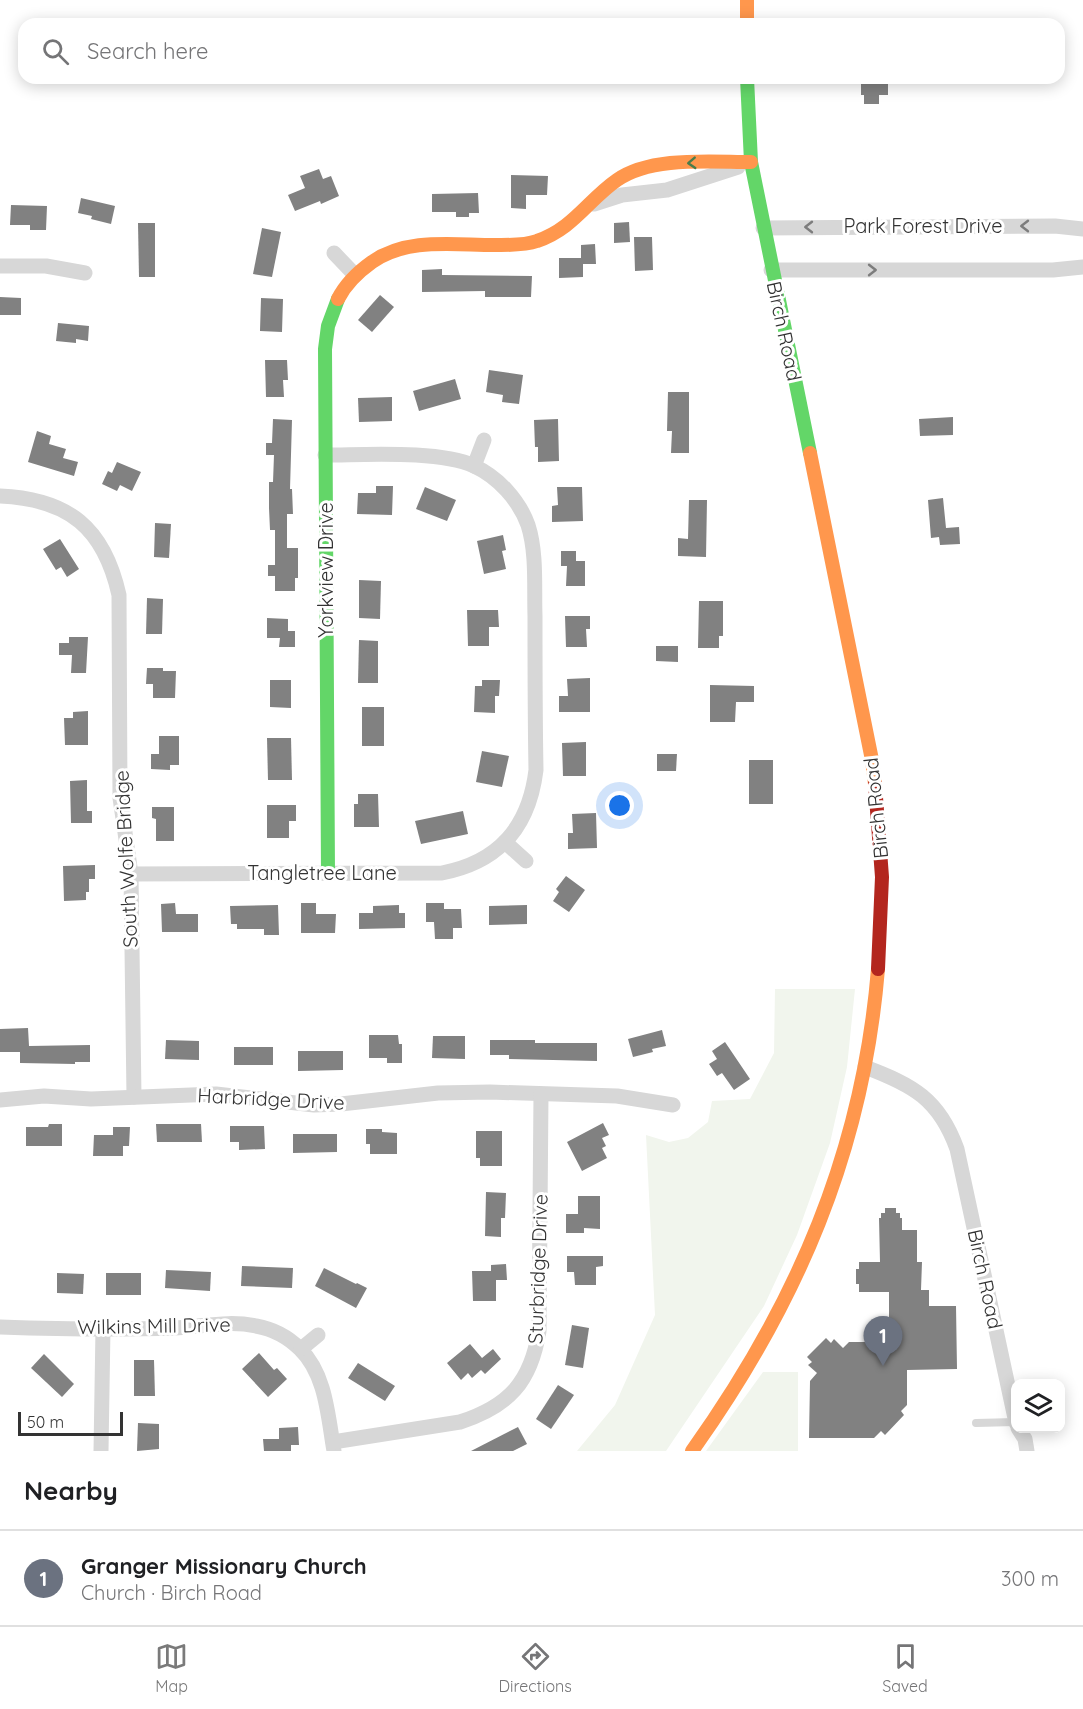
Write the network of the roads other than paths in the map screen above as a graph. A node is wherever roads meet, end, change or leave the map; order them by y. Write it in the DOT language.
graph roads {
  1 [pos="747,0"];
  2 [pos="747,18"];
  3 [pos="747,84"];
  4 [pos="750,157"];
  5 [pos="661,166"];
  6 [pos="667,190"];
  7 [pos="591,205"];
  8 [pos="763,228"];
  9 [pos="1083,229"];
  10 [pos="334,253"];
  11 [pos="0,266"];
  12 [pos="1083,267"];
  13 [pos="771,270"];
  14 [pos="85,273"];
  15 [pos="355,274"];
  16 [pos="484,440"];
  17 [pos="325,455"];
  18 [pos="474,466"];
  19 [pos="0,496"];
  20 [pos="505,842"];
  21 [pos="526,861"];
  22 [pos="328,873"];
  23 [pos="131,874"];
  24 [pos="866,1067"];
  25 [pos="541,1094"];
  26 [pos="134,1097"];
  27 [pos="0,1100"];
  28 [pos="673,1105"];
  29 [pos="0,1328"];
  30 [pos="103,1328"];
  31 [pos="318,1335"];
  32 [pos="301,1349"];
  33 [pos="1011,1403"];
  34 [pos="1011,1422"];
  35 [pos="976,1423"];
  36 [pos="1021,1433"];
  37 [pos="333,1447"];
  38 [pos="100,1451"];
  39 [pos="692,1451"];
  40 [pos="1027,1451"];
  1 -- 2 [label="main road"];
  3 -- 4 [label="main road, Birch Road"];
  4 -- 5 [label="main road, Yorkview Drive, one-way"];
  4 -- 6 [label="street"];
  4 -- 8 [label="main road, Birch Road"];
  5 -- 6 [label="street"];
  5 -- 7 [label="main road, Yorkview Drive"];
  6 -- 7 [label="street"];
  7 -- 15 [label="main road, Yorkview Drive"];
  9 -- 8 [label="street, Park Forest Drive, one-way"];
  8 -- 13 [label="main road, Birch Road"];
  10 -- 15 [label="street"];
  11 -- 14 [label="street"];
  13 -- 12 [label="street, one-way"];
  13 -- 24 [label="main road, Birch Road"];
  15 -- 17 [label="main road, Yorkview Drive"];
  16 -- 18 [label="street"];
  17 -- 18 [label="street, Tangletree Lane"];
  17 -- 22 [label="main road, Yorkview Drive"];
  18 -- 20 [label="street, Tangletree Lane"];
  19 -- 23 [label="street, South Wolfe Bridge"];
  20 -- 21 [label="street"];
  20 -- 22 [label="street, Tangletree Lane"];
  22 -- 23 [label="street, Tangletree Lane"];
  23 -- 26 [label="street, South Wolfe Bridge"];
  24 -- 33 [label="street, Birch Road"];
  24 -- 39 [label="main road"];
  25 -- 26 [label="street, Harbridge Drive"];
  25 -- 28 [label="street, Harbridge Drive"];
  25 -- 37 [label="street, Sturbridge Drive"];
  26 -- 27 [label="street, Harbridge Drive"];
  29 -- 30 [label="street, Wilkins Mill Drive"];
  30 -- 32 [label="street, Wilkins Mill Drive"];
  30 -- 38 [label="street"];
  31 -- 32 [label="street"];
  32 -- 37 [label="street, Wilkins Mill Drive"];
  34 -- 35 [label="lane"];
  36 -- 40 [label="street"];
}
